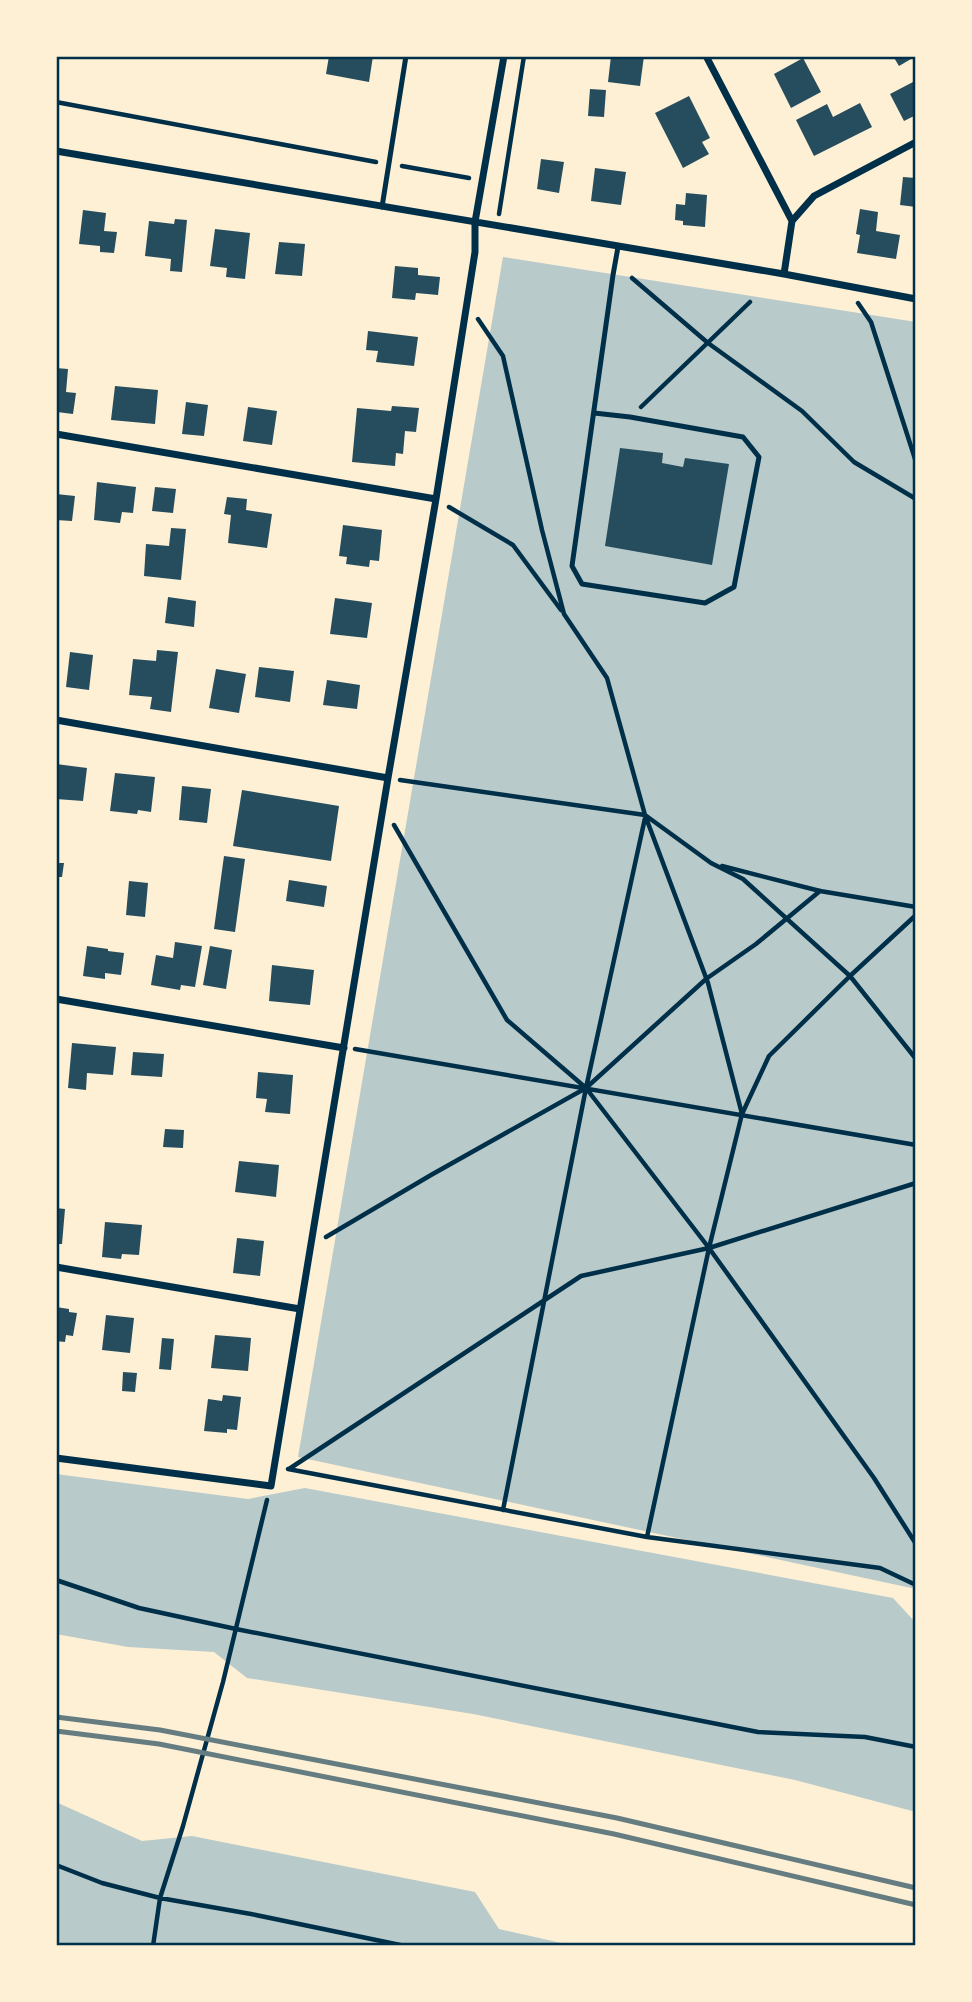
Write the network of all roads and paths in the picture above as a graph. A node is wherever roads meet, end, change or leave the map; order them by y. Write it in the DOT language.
graph roads {
  1 [pos="406,56"];
  2 [pos="504,56"];
  3 [pos="524,56"];
  4 [pos="706,56"];
  5 [pos="56,102"];
  6 [pos="916,142"];
  7 [pos="56,150"];
  8 [pos="389,164"];
  9 [pos="483,180"];
  10 [pos="505,184"];
  11 [pos="382,207"];
  12 [pos="792,221"];
  13 [pos="475,222"];
  14 [pos="498,226"];
  15 [pos="618,247"];
  16 [pos="784,274"];
  17 [pos="632,278"];
  18 [pos="841,284"];
  19 [pos="916,299"];
  20 [pos="467,302"];
  21 [pos="750,302"];
  22 [pos="708,343"];
  23 [pos="594,413"];
  24 [pos="630,417"];
  25 [pos="56,434"];
  26 [pos="916,462"];
  27 [pos="436,499"];
  28 [pos="916,499"];
  29 [pos="564,614"];
  30 [pos="56,720"];
  31 [pos="388,778"];
  32 [pos="383,806"];
  33 [pos="645,816"];
  34 [pos="710,863"];
  35 [pos="820,891"];
  36 [pos="916,907"];
  37 [pos="916,915"];
  38 [pos="787,919"];
  39 [pos="850,976"];
  40 [pos="706,979"];
  41 [pos="56,999"];
  42 [pos="344,1048"];
  43 [pos="916,1059"];
  44 [pos="586,1088"];
  45 [pos="742,1114"];
  46 [pos="916,1144"];
  47 [pos="916,1183"];
  48 [pos="310,1246"];
  49 [pos="709,1248"];
  50 [pos="56,1267"];
  51 [pos="545,1300"];
  52 [pos="300,1309"];
  53 [pos="56,1458"];
  54 [pos="273,1466"];
  55 [pos="289,1469"];
  56 [pos="271,1486"];
  57 [pos="503,1510"];
  58 [pos="647,1537"];
  59 [pos="916,1544"];
  60 [pos="56,1580"];
  61 [pos="916,1585"];
  62 [pos="236,1629"];
  63 [pos="916,1747"];
  64 [pos="56,1865"];
  65 [pos="160,1898"];
  66 [pos="153,1946"];
  67 [pos="405,1946"];
  1 -- 8 [label="lane"];
  2 -- 9 [label="street"];
  3 -- 10 [label="path"];
  4 -- 12 [label="street"];
  5 -- 8 [label="path"];
  6 -- 12 [label="street"];
  7 -- 11 [label="street"];
  8 -- 9 [label="path"];
  8 -- 11 [label="lane"];
  9 -- 10 [label="path"];
  9 -- 13 [label="street"];
  10 -- 14 [label="path"];
  11 -- 13 [label="street"];
  12 -- 16 [label="street"];
  13 -- 14 [label="street"];
  13 -- 20 [label="street"];
  14 -- 15 [label="street"];
  15 -- 16 [label="street"];
  15 -- 23 [label="lane"];
  16 -- 18 [label="street"];
  17 -- 22 [label="path"];
  18 -- 19 [label="street"];
  18 -- 26 [label="path"];
  20 -- 27 [label="street"];
  20 -- 29 [label="path"];
  21 -- 22 [label="path"];
  22 -- 24 [label="path"];
  22 -- 28 [label="path"];
  23 -- 24 [label="lane"];
  23 -- 24 [label="lane"];
  25 -- 27 [label="street"];
  27 -- 29 [label="path"];
  27 -- 31 [label="street"];
  29 -- 33 [label="path"];
  30 -- 31 [label="street"];
  31 -- 32 [label="street"];
  31 -- 33 [label="path"];
  32 -- 42 [label="street"];
  32 -- 44 [label="path"];
  33 -- 34 [label="path"];
  33 -- 40 [label="path"];
  33 -- 44 [label="path"];
  34 -- 35 [label="path"];
  34 -- 38 [label="path"];
  35 -- 36 [label="path"];
  35 -- 38 [label="path"];
  37 -- 39 [label="path"];
  38 -- 39 [label="path"];
  38 -- 40 [label="path"];
  39 -- 43 [label="path"];
  39 -- 45 [label="path"];
  40 -- 44 [label="path"];
  40 -- 45 [label="path"];
  41 -- 42 [label="street"];
  42 -- 44 [label="path"];
  42 -- 48 [label="street"];
  44 -- 45 [label="path"];
  44 -- 48 [label="path"];
  44 -- 49 [label="path"];
  44 -- 51 [label="path"];
  45 -- 46 [label="path"];
  45 -- 49 [label="path"];
  47 -- 49 [label="path"];
  48 -- 52 [label="street"];
  49 -- 51 [label="path"];
  49 -- 58 [label="path"];
  49 -- 59 [label="path"];
  50 -- 52 [label="street"];
  51 -- 55 [label="path"];
  51 -- 57 [label="path"];
  52 -- 54 [label="street"];
  53 -- 56 [label="street"];
  54 -- 55 [label="path"];
  54 -- 56 [label="street"];
  55 -- 57 [label="path"];
  56 -- 62 [label="path"];
  57 -- 58 [label="path"];
  58 -- 61 [label="path"];
  60 -- 62 [label="path"];
  62 -- 63 [label="path"];
  62 -- 65 [label="path"];
  64 -- 65 [label="path"];
  65 -- 66 [label="path"];
  65 -- 67 [label="path"];
}
